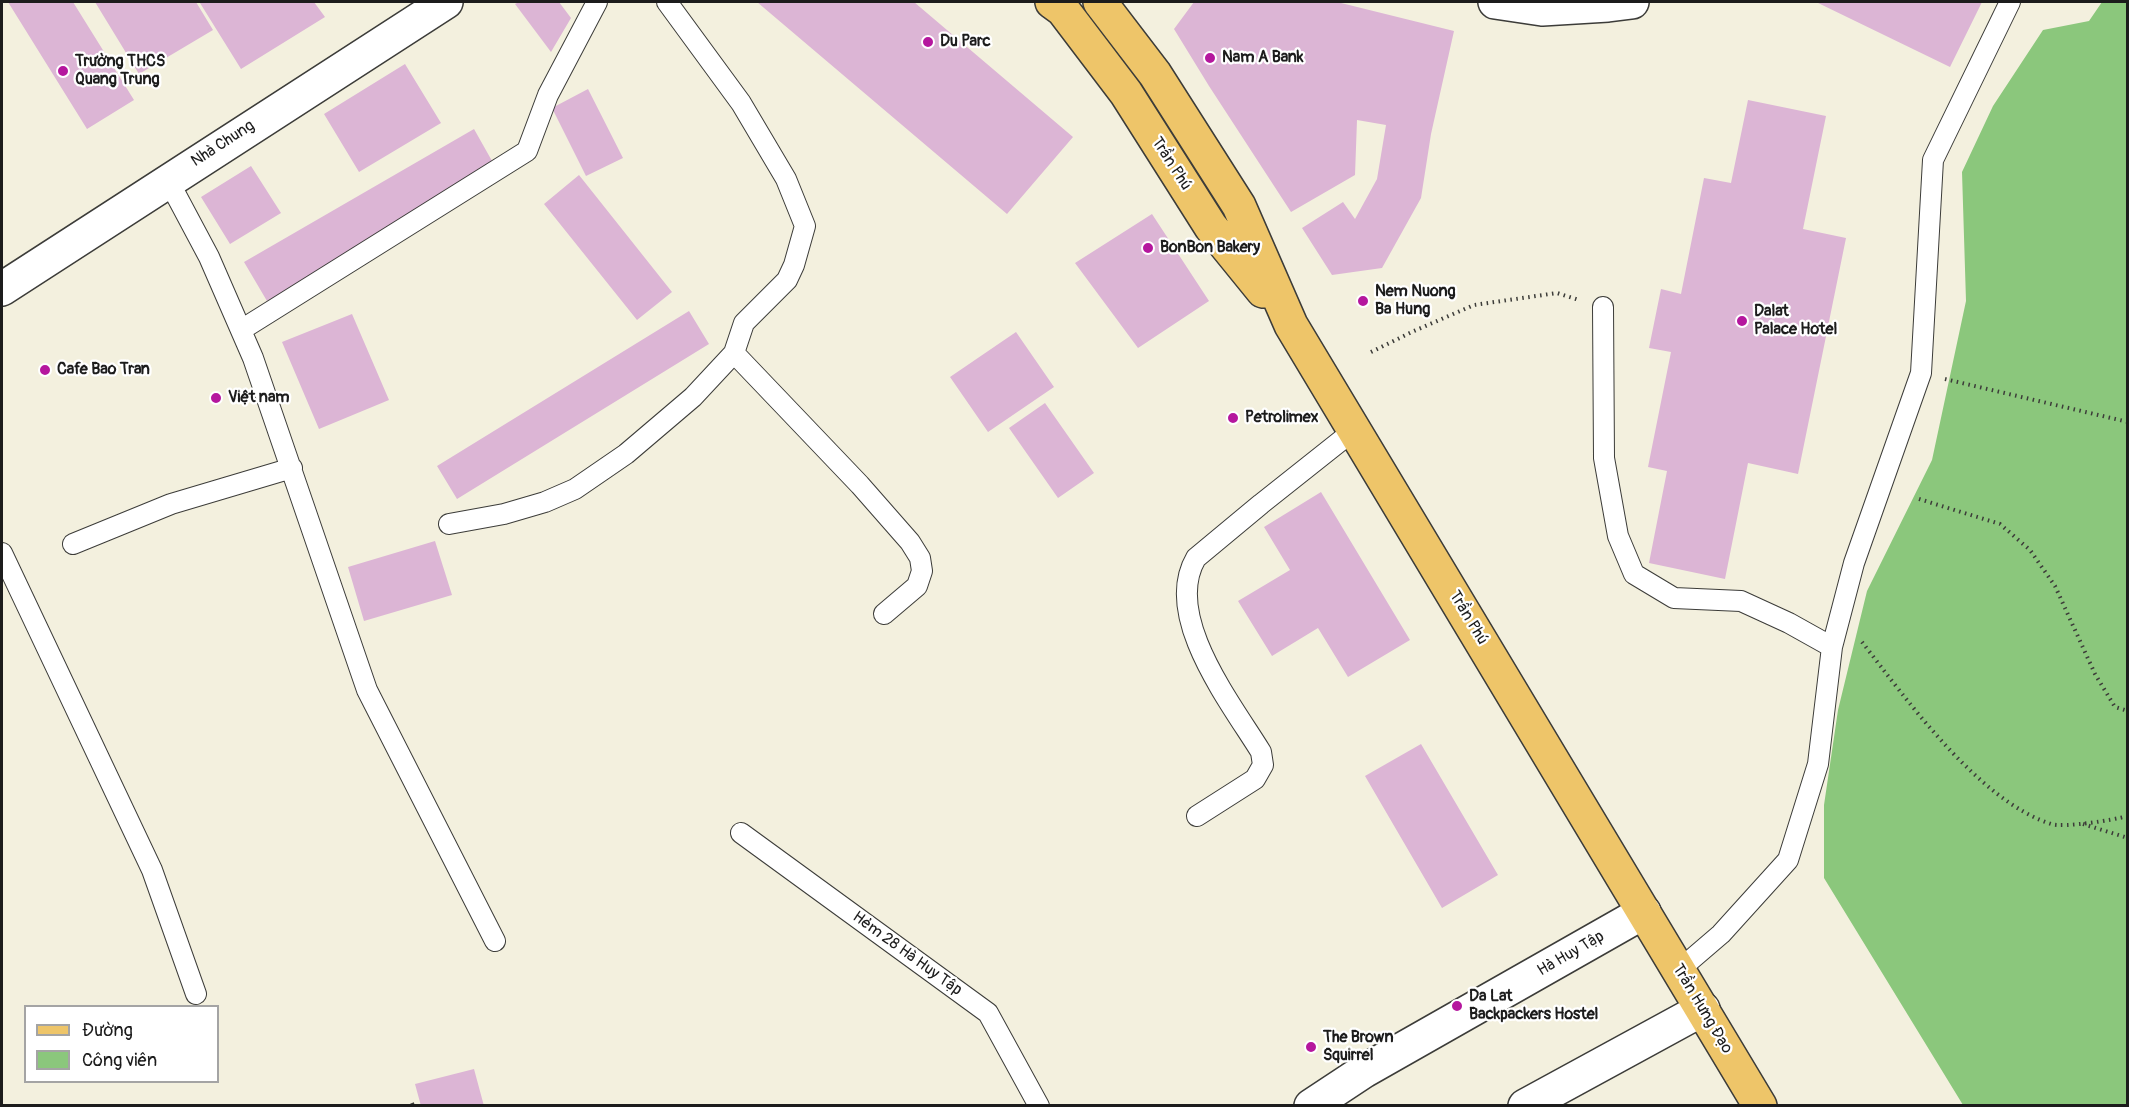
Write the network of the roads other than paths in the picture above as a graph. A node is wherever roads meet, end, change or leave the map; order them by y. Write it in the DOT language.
graph roads {
  1 [pos="446,2"];
  2 [pos="597,2"];
  3 [pos="667,2"];
  4 [pos="1100,2"];
  5 [pos="1495,2"];
  6 [pos="1632,2"];
  7 [pos="2010,2"];
  8 [pos="1062,4"];
  9 [pos="168,180"];
  10 [pos="2,289"];
  11 [pos="1603,307"];
  12 [pos="1291,325"];
  13 [pos="241,330"];
  14 [pos="734,353"];
  15 [pos="1353,431"];
  16 [pos="292,468"];
  17 [pos="449,524"];
  18 [pos="73,544"];
  19 [pos="2,553"];
  20 [pos="884,614"];
  21 [pos="1832,647"];
  22 [pos="1197,816"];
  23 [pos="741,833"];
  24 [pos="1644,912"];
  25 [pos="495,941"];
  26 [pos="1679,970"];
  27 [pos="196,994"];
  28 [pos="1703,1010"];
  29 [pos="1039,1106"];
  30 [pos="1311,1106"];
  31 [pos="1525,1106"];
  32 [pos="1760,1106"];
  1 -- 9 [label="street, Nhà Chung"];
  2 -- 13 [label="lane"];
  3 -- 14 [label="lane"];
  4 -- 12 [label="main road, Trần Phú"];
  5 -- 6 [label="street"];
  7 -- 21 [label="lane"];
  8 -- 12 [label="main road, Trần Phú"];
  9 -- 10 [label="street, Nhà Chung"];
  9 -- 13 [label="lane"];
  11 -- 21 [label="lane"];
  12 -- 15 [label="main road, Trần Phú"];
  13 -- 16 [label="lane"];
  14 -- 17 [label="lane"];
  14 -- 20 [label="lane"];
  15 -- 22 [label="lane"];
  15 -- 24 [label="main road, Trần Phú"];
  16 -- 18 [label="lane"];
  16 -- 25 [label="lane"];
  19 -- 27 [label="lane"];
  21 -- 26 [label="lane"];
  23 -- 29 [label="lane, Hẻm 28 Hà Huy Tập"];
  24 -- 26 [label="main road, Trần Hưng Đạo"];
  24 -- 30 [label="street, Hà Huy Tập"];
  26 -- 28 [label="main road, Trần Hưng Đạo"];
  28 -- 31 [label="street"];
  28 -- 32 [label="main road, Trần Hưng Đạo"];
}
